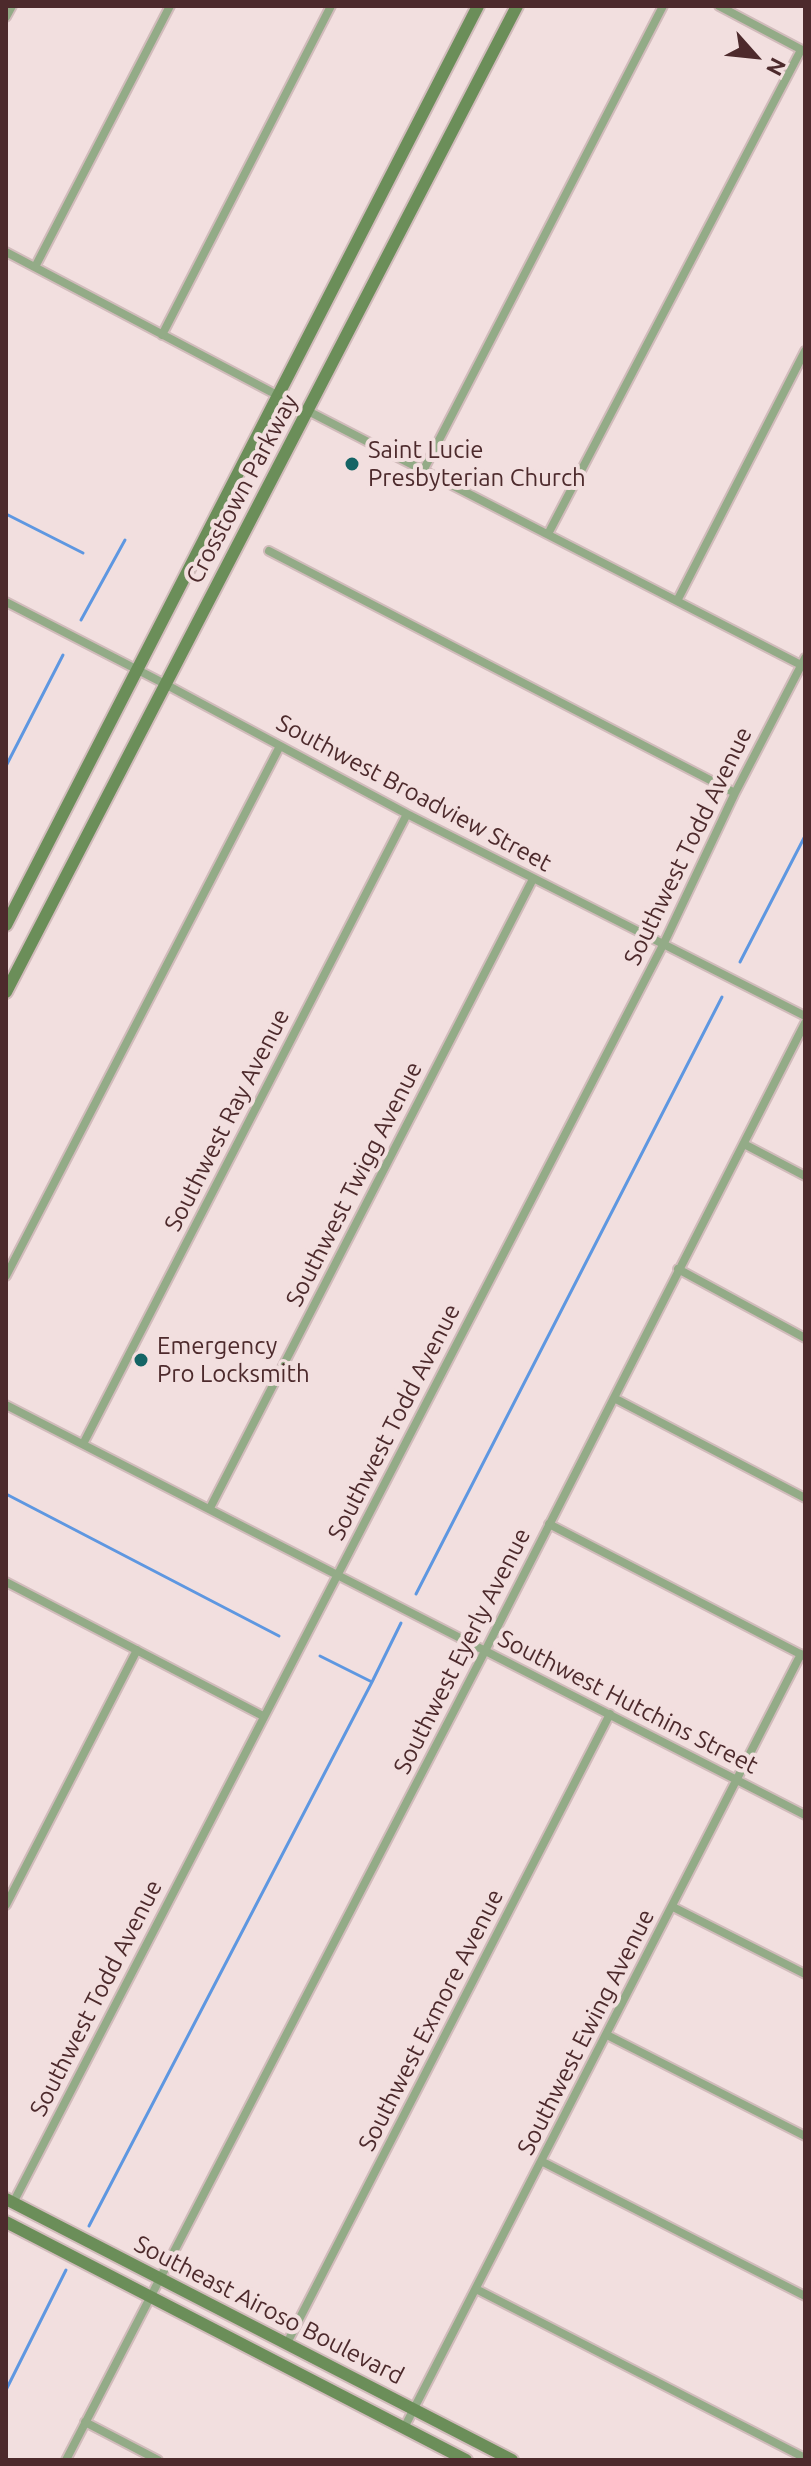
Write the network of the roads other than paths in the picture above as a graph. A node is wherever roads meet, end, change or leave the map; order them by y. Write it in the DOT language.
graph roads {
  1 [pos="12,6"];
  2 [pos="170,6"];
  3 [pos="331,6"];
  4 [pos="478,6"];
  5 [pos="517,6"];
  6 [pos="663,6"];
  7 [pos="719,6"];
  8 [pos="6,17"];
  9 [pos="803,51"];
  10 [pos="6,252"];
  11 [pos="35,267"];
  12 [pos="162,335"];
  13 [pos="805,351"];
  14 [pos="277,395"];
  15 [pos="308,411"];
  16 [pos="423,471"];
  17 [pos="548,534"];
  18 [pos="269,551"];
  19 [pos="677,601"];
  20 [pos="6,602"];
  21 [pos="803,662"];
  22 [pos="138,669"];
  23 [pos="165,684"];
  24 [pos="280,746"];
  25 [pos="735,793"];
  26 [pos="407,814"];
  27 [pos="533,879"];
  28 [pos="6,925"];
  29 [pos="663,945"];
  30 [pos="6,992"];
  31 [pos="805,1016"];
  32 [pos="805,1023"];
  33 [pos="744,1144"];
  34 [pos="805,1176"];
  35 [pos="678,1269"];
  36 [pos="6,1276"];
  37 [pos="805,1338"];
  38 [pos="614,1398"];
  39 [pos="6,1405"];
  40 [pos="83,1444"];
  41 [pos="805,1498"];
  42 [pos="210,1508"];
  43 [pos="549,1524"];
  44 [pos="338,1575"];
  45 [pos="9,1584"];
  46 [pos="6,1595"];
  47 [pos="137,1650"];
  48 [pos="485,1651"];
  49 [pos="803,1655"];
  50 [pos="610,1714"];
  51 [pos="263,1716"];
  52 [pos="738,1780"];
  53 [pos="805,1815"];
  54 [pos="6,1905"];
  55 [pos="673,1907"];
  56 [pos="805,1974"];
  57 [pos="607,2035"];
  58 [pos="805,2136"];
  59 [pos="541,2161"];
  60 [pos="10,2201"];
  61 [pos="6,2222"];
  62 [pos="161,2278"];
  63 [pos="476,2289"];
  64 [pos="805,2296"];
  65 [pos="151,2297"];
  66 [pos="287,2343"];
  67 [pos="414,2410"];
  68 [pos="85,2422"];
  69 [pos="404,2428"];
  70 [pos="805,2458"];
  71 [pos="66,2460"];
  72 [pos="158,2460"];
  73 [pos="466,2460"];
  74 [pos="512,2460"];
  1 -- 8 [label="street"];
  2 -- 11 [label="street"];
  3 -- 12 [label="street"];
  4 -- 14 [label="main road, Crosstown Parkway"];
  5 -- 15 [label="main road, Crosstown Parkway"];
  6 -- 16 [label="street"];
  7 -- 9 [label="street"];
  9 -- 17 [label="street"];
  10 -- 11 [label="street"];
  11 -- 12 [label="street"];
  12 -- 14 [label="street"];
  13 -- 19 [label="street"];
  14 -- 22 [label="main road, Crosstown Parkway"];
  15 -- 16 [label="street"];
  15 -- 23 [label="main road, Crosstown Parkway"];
  16 -- 17 [label="street"];
  17 -- 19 [label="street"];
  18 -- 25 [label="street"];
  19 -- 21 [label="street"];
  20 -- 22 [label="street, Southwest Broadview Street"];
  21 -- 25 [label="street, Southwest Todd Avenue"];
  22 -- 23 [label="street, Southwest Broadview Street"];
  22 -- 28 [label="main road, Crosstown Parkway"];
  23 -- 24 [label="street, Southwest Broadview Street"];
  23 -- 30 [label="main road, Crosstown Parkway"];
  24 -- 26 [label="street, Southwest Broadview Street"];
  24 -- 36 [label="street"];
  25 -- 29 [label="street, Southwest Todd Avenue"];
  26 -- 27 [label="street, Southwest Broadview Street"];
  26 -- 40 [label="street, Southwest Ray Avenue"];
  27 -- 29 [label="street, Southwest Broadview Street"];
  27 -- 42 [label="street, Southwest Twigg Avenue"];
  29 -- 31 [label="street, Southwest Broadview Street"];
  29 -- 44 [label="street, Southwest Todd Avenue"];
  32 -- 33 [label="street, Southwest Eyerly Avenue"];
  33 -- 34 [label="street"];
  33 -- 35 [label="street, Southwest Eyerly Avenue"];
  35 -- 37 [label="street"];
  35 -- 38 [label="street, Southwest Eyerly Avenue"];
  38 -- 41 [label="street"];
  38 -- 43 [label="street, Southwest Eyerly Avenue"];
  39 -- 40 [label="street, Southwest Hutchins Street"];
  40 -- 42 [label="street, Southwest Hutchins Street"];
  42 -- 44 [label="street, Southwest Hutchins Street"];
  43 -- 48 [label="street, Southwest Eyerly Avenue"];
  43 -- 49 [label="street"];
  44 -- 48 [label="street, Southwest Hutchins Street"];
  44 -- 51 [label="street, Southwest Todd Avenue"];
  45 -- 46 [label="street"];
  45 -- 47 [label="street"];
  47 -- 51 [label="street"];
  47 -- 54 [label="street"];
  48 -- 50 [label="street, Southwest Hutchins Street"];
  48 -- 62 [label="street, Southwest Eyerly Avenue"];
  49 -- 52 [label="street, Southwest Ewing Avenue"];
  50 -- 52 [label="street, Southwest Hutchins Street"];
  50 -- 66 [label="street, Southwest Exmore Avenue"];
  51 -- 60 [label="street, Southwest Todd Avenue"];
  52 -- 53 [label="street, Southwest Hutchins Street"];
  52 -- 55 [label="street, Southwest Ewing Avenue"];
  55 -- 56 [label="street"];
  55 -- 57 [label="street, Southwest Ewing Avenue"];
  57 -- 58 [label="street"];
  57 -- 59 [label="street, Southwest Ewing Avenue"];
  59 -- 63 [label="street, Southwest Ewing Avenue"];
  59 -- 64 [label="street"];
  60 -- 62 [label="main road, Southeast Airoso Boulevard"];
  61 -- 65 [label="main road, Southeast Airoso Boulevard"];
  62 -- 65 [label="street, Southwest Eyerly Avenue"];
  62 -- 66 [label="main road, Southeast Airoso Boulevard"];
  63 -- 67 [label="street, Southwest Ewing Avenue"];
  63 -- 70 [label="street"];
  65 -- 68 [label="street, Southwest Eyerly Avenue"];
  65 -- 69 [label="main road, Southeast Airoso Boulevard"];
  66 -- 67 [label="main road, Southeast Airoso Boulevard"];
  67 -- 69 [label="street, Southwest Ewing Avenue"];
  67 -- 74 [label="main road, Southeast Airoso Boulevard"];
  68 -- 71 [label="street, Southwest Eyerly Avenue"];
  68 -- 72 [label="street"];
  69 -- 73 [label="main road, Southeast Airoso Boulevard"];
}
